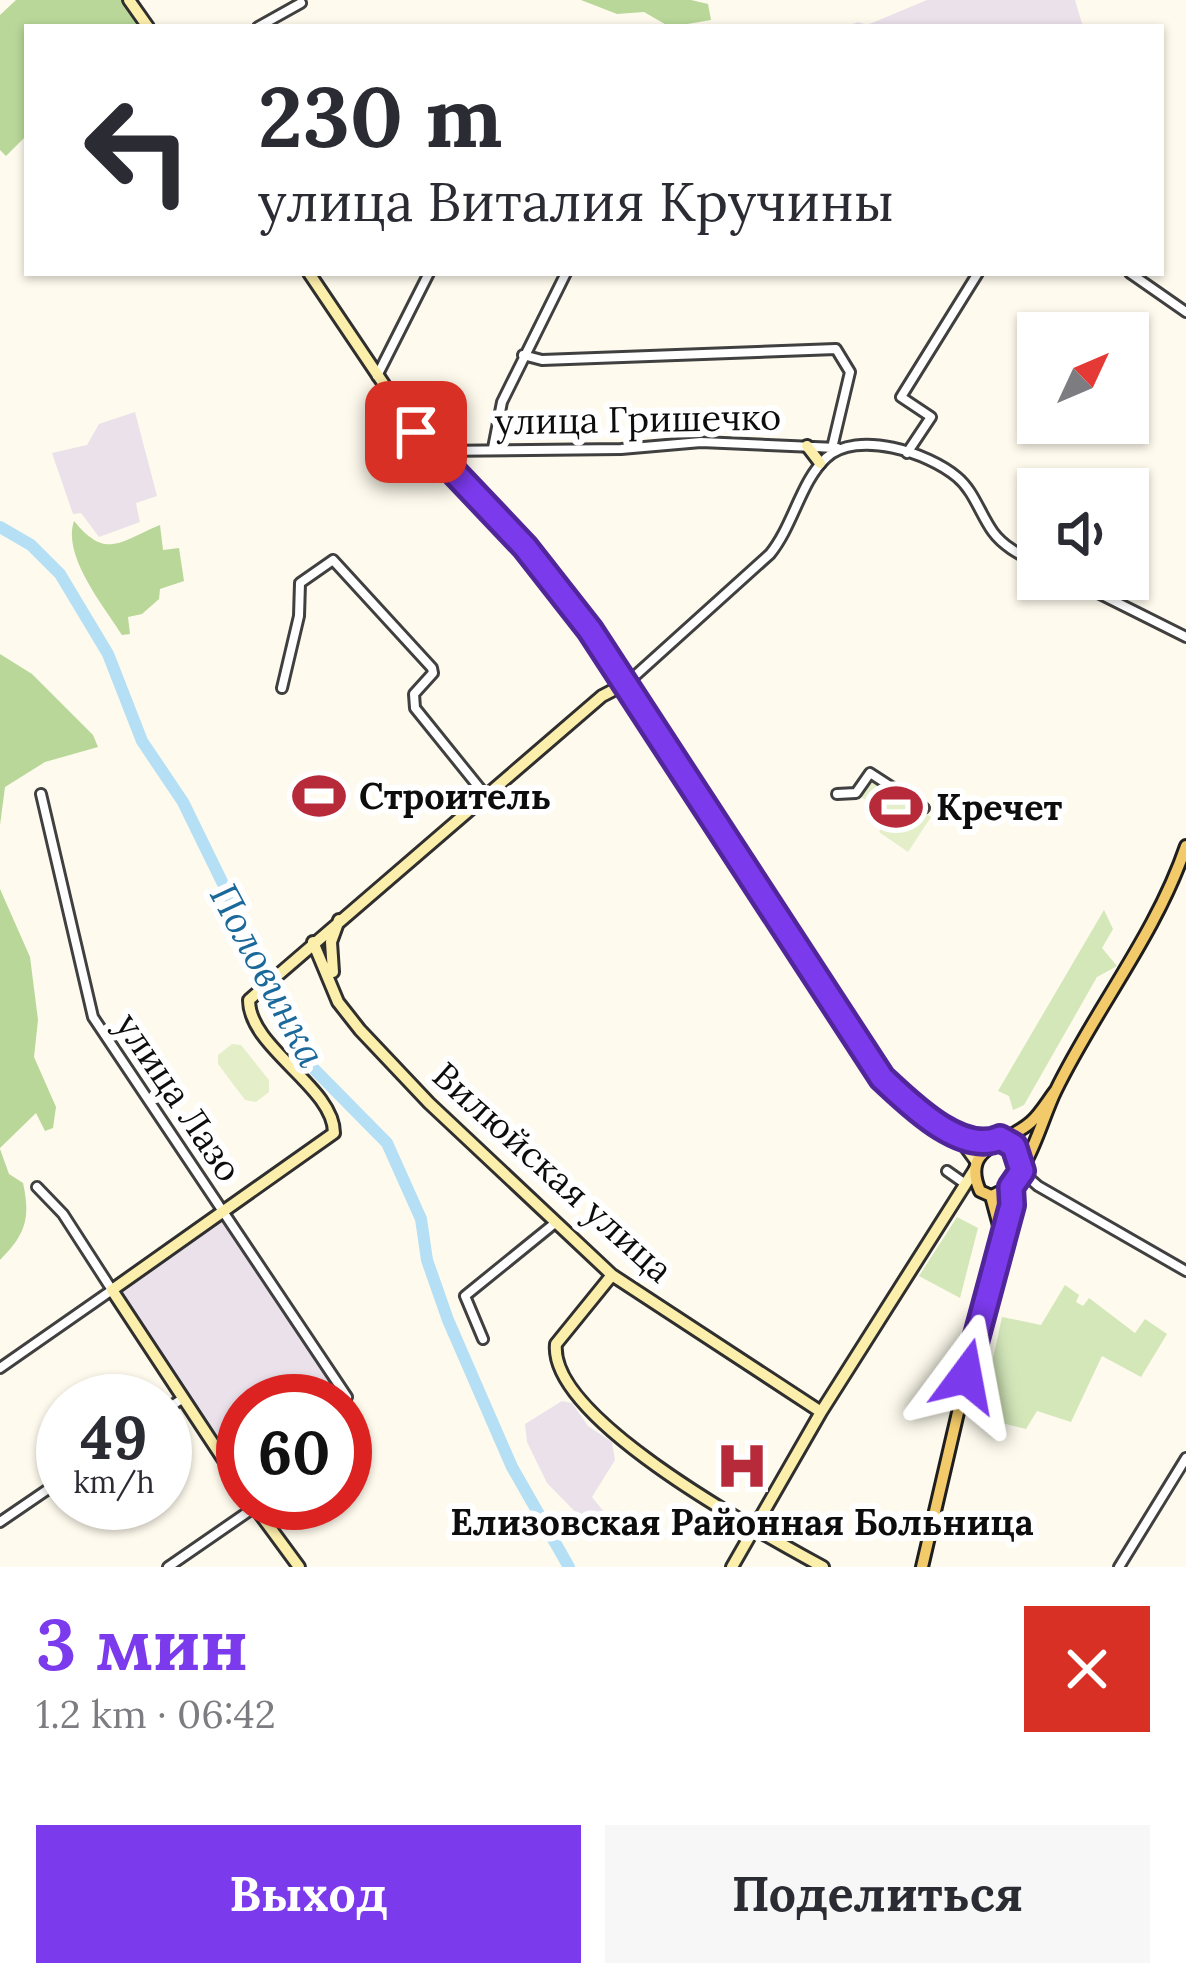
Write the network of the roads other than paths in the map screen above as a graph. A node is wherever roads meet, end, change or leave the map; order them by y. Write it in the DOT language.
graph roads {
  1 [pos="301,3"];
  2 [pos="263,24"];
  3 [pos="311,276"];
  4 [pos="427,276"];
  5 [pos="564,276"];
  6 [pos="976,276"];
  7 [pos="1134,276"];
  8 [pos="1186,312"];
  9 [pos="523,355"];
  10 [pos="376,377"];
  11 [pos="807,446"];
  12 [pos="493,448"];
  13 [pos="832,448"];
  14 [pos="845,448"];
  15 [pos="432,451"];
  16 [pos="907,453"];
  17 [pos="820,464"];
  18 [pos="1017,552"];
  19 [pos="1112,600"];
  20 [pos="1186,637"];
  21 [pos="627,682"];
  22 [pos="282,688"];
  23 [pos="40,794"];
  24 [pos="837,794"];
  25 [pos="484,798"];
  26 [pos="924,808"];
  27 [pos="1186,846"];
  28 [pos="340,920"];
  29 [pos="313,941"];
  30 [pos="291,960"];
  31 [pos="329,980"];
  32 [pos="1056,1090"];
  33 [pos="948,1129"];
  34 [pos="995,1140"];
  35 [pos="976,1165"];
  36 [pos="947,1171"];
  37 [pos="1018,1176"];
  38 [pos="964,1183"];
  39 [pos="38,1187"];
  40 [pos="986,1194"];
  41 [pos="224,1214"];
  42 [pos="947,1216"];
  43 [pos="555,1222"];
  44 [pos="1001,1238"];
  45 [pos="1186,1271"];
  46 [pos="612,1275"];
  47 [pos="112,1290"];
  48 [pos="483,1339"];
  49 [pos="0,1368"];
  50 [pos="166,1374"];
  51 [pos="331,1374"];
  52 [pos="820,1412"];
  53 [pos="192,1414"];
  54 [pos="216,1449"];
  55 [pos="1186,1458"];
  56 [pos="36,1497"];
  57 [pos="0,1522"];
  58 [pos="754,1525"];
  59 [pos="219,1530"];
  60 [pos="272,1530"];
  61 [pos="168,1567"];
  62 [pos="298,1567"];
  63 [pos="732,1567"];
  64 [pos="823,1567"];
  65 [pos="922,1567"];
  66 [pos="1119,1567"];
  1 -- 2 [label="street"];
  3 -- 10 [label="street"];
  4 -- 10 [label="street"];
  5 -- 9 [label="street"];
  6 -- 16 [label="street"];
  7 -- 8 [label="street"];
  9 -- 12 [label="street"];
  9 -- 13 [label="street"];
  10 -- 15 [label="street"];
  11 -- 12 [label="street, улица Гришечко"];
  11 -- 13 [label="street, улица Гришечко"];
  11 -- 17 [label="street"];
  12 -- 15 [label="street, улица Гришечко"];
  13 -- 14 [label="street, улица Гришечко"];
  14 -- 16 [label="street, улица Гришечко"];
  14 -- 17 [label="street"];
  15 -- 21 [label="street"];
  16 -- 18 [label="street"];
  17 -- 21 [label="street"];
  19 -- 20 [label="street"];
  21 -- 25 [label="street"];
  21 -- 33 [label="street"];
  22 -- 25 [label="street"];
  23 -- 41 [label="street, улица Лазо"];
  24 -- 26 [label="street"];
  25 -- 28 [label="street"];
  27 -- 32 [label="main road"];
  28 -- 29 [label="street"];
  28 -- 31 [label="street"];
  29 -- 30 [label="street"];
  29 -- 31 [label="street, Вилюйская улица"];
  30 -- 31 [label="street"];
  30 -- 41 [label="street"];
  31 -- 43 [label="street, Вилюйская улица"];
  32 -- 34 [label="main road"];
  32 -- 37 [label="main road"];
  33 -- 34 [label="street"];
  33 -- 35 [label="street"];
  34 -- 35 [label="main road"];
  34 -- 37 [label="main road"];
  35 -- 38 [label="street"];
  35 -- 40 [label="main road"];
  36 -- 38 [label="street"];
  37 -- 40 [label="main road"];
  37 -- 44 [label="main road"];
  37 -- 45 [label="street"];
  38 -- 42 [label="street"];
  39 -- 47 [label="street"];
  40 -- 42 [label="street"];
  40 -- 44 [label="main road"];
  41 -- 47 [label="street"];
  41 -- 51 [label="street, улица Лазо"];
  42 -- 52 [label="street"];
  43 -- 46 [label="street, Вилюйская улица"];
  43 -- 48 [label="street"];
  44 -- 65 [label="main road"];
  46 -- 52 [label="street, Вилюйская улица"];
  46 -- 58 [label="street"];
  47 -- 49 [label="street"];
  47 -- 50 [label="street"];
  52 -- 58 [label="street"];
  53 -- 54 [label="street"];
  55 -- 66 [label="street"];
  56 -- 57 [label="street"];
  58 -- 63 [label="street"];
  58 -- 64 [label="street"];
  59 -- 61 [label="street"];
  60 -- 62 [label="street"];
}
